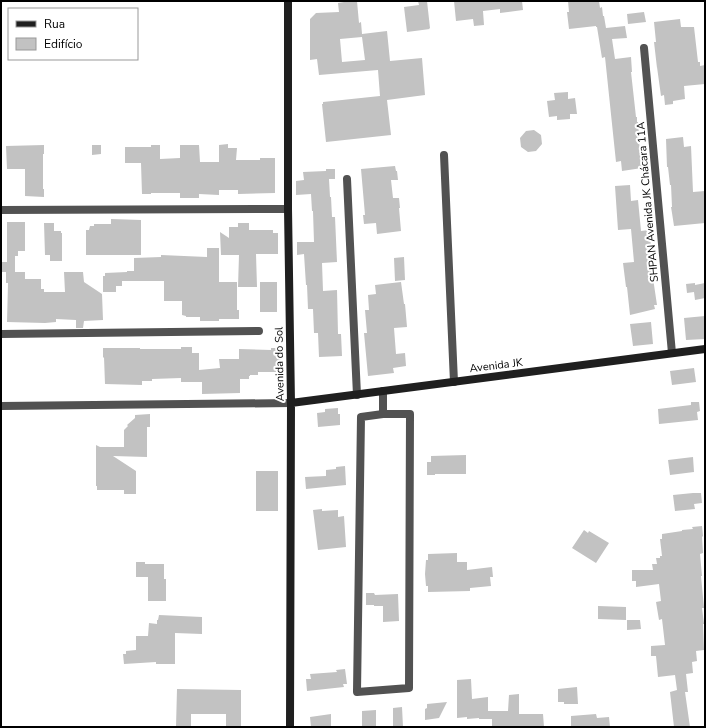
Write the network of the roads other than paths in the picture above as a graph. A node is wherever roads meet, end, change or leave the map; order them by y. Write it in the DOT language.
graph roads {
  1 [pos="288,1"];
  2 [pos="644,48"];
  3 [pos="444,155"];
  4 [pos="348,179"];
  5 [pos="288,209"];
  6 [pos="1,210"];
  7 [pos="259,331"];
  8 [pos="1,334"];
  9 [pos="705,349"];
  10 [pos="672,353"];
  11 [pos="454,382"];
  12 [pos="383,391"];
  13 [pos="357,395"];
  14 [pos="291,403"];
  15 [pos="1,406"];
  16 [pos="383,414"];
  17 [pos="290,727"];
  1 -- 5 [label="street, Avenida do Sol"];
  2 -- 10 [label="street, SHPAN Avenida JK Chácara 11A"];
  3 -- 11 [label="street"];
  4 -- 13 [label="street"];
  5 -- 6 [label="street"];
  5 -- 14 [label="street, Avenida do Sol"];
  7 -- 8 [label="street"];
  9 -- 10 [label="street, Avenida JK"];
  10 -- 11 [label="street, Avenida JK"];
  11 -- 12 [label="street, Avenida JK"];
  12 -- 13 [label="street, Avenida JK"];
  12 -- 16 [label="street"];
  13 -- 14 [label="street, Avenida JK"];
  14 -- 15 [label="street"];
  14 -- 17 [label="street, Avenida do Sol"];
  16 -- 16 [label="street"];
}
